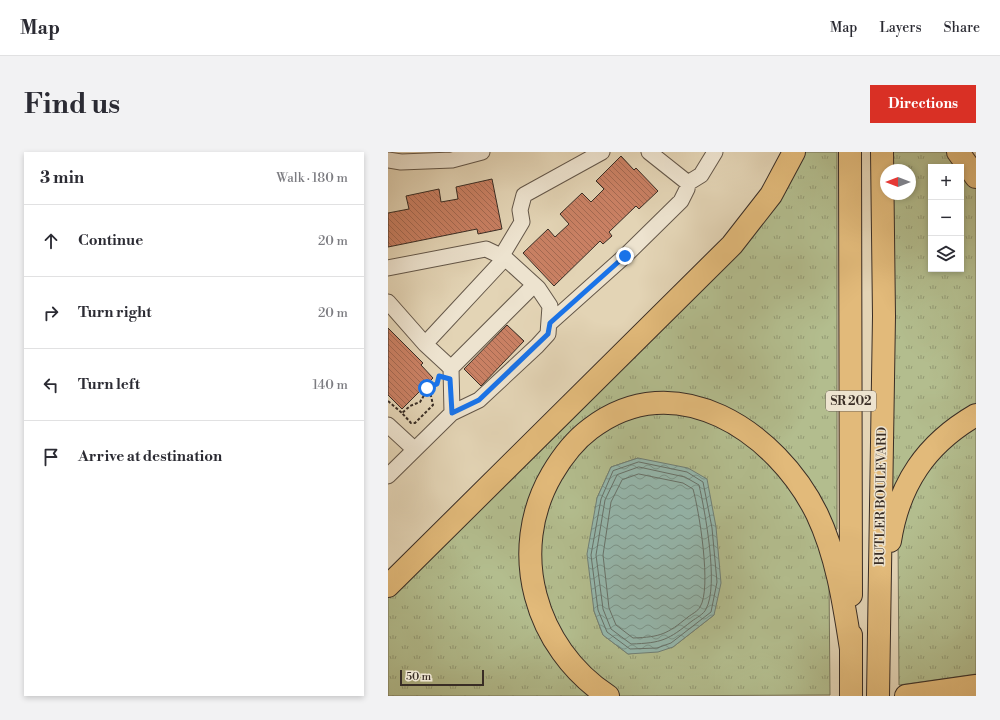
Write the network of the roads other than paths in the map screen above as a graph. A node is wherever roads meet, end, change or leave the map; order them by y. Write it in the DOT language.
graph roads {
  1 [pos="482,152"];
  2 [pos="602,152"];
  3 [pos="649,152"];
  4 [pos="715,152"];
  5 [pos="794,152"];
  6 [pos="850,152"];
  7 [pos="882,152"];
  8 [pos="958,152"];
  9 [pos="388,160"];
  10 [pos="976,177"];
  11 [pos="688,183"];
  12 [pos="503,258"];
  13 [pos="388,268"];
  14 [pos="534,285"];
  15 [pos="388,302"];
  16 [pos="550,323"];
  17 [pos="425,344"];
  18 [pos="450,373"];
  19 [pos="452,413"];
  20 [pos="976,415"];
  21 [pos="388,425"];
  22 [pos="414,449"];
  23 [pos="391,466"];
  24 [pos="879,585"];
  25 [pos="388,586"];
  26 [pos="851,649"];
  27 [pos="976,685"];
  28 [pos="608,696"];
  29 [pos="851,696"];
  30 [pos="878,696"];
  31 [pos="906,696"];
  1 -- 9 [label="street"];
  2 -- 12 [label="street"];
  3 -- 11 [label="street"];
  4 -- 11 [label="street"];
  5 -- 25 [label="highway"];
  6 -- 26 [label="highway, SR 202"];
  7 -- 24 [label="highway, BUTLER BOULEVARD / SR 202"];
  8 -- 10 [label="highway"];
  11 -- 16 [label="street"];
  12 -- 13 [label="street"];
  12 -- 14 [label="street"];
  12 -- 17 [label="street"];
  14 -- 16 [label="street"];
  14 -- 18 [label="street"];
  15 -- 17 [label="street"];
  16 -- 19 [label="street"];
  17 -- 18 [label="street"];
  18 -- 19 [label="street"];
  19 -- 22 [label="street"];
  20 -- 24 [label="highway"];
  21 -- 22 [label="street"];
  22 -- 23 [label="street"];
  24 -- 30 [label="highway, BUTLER BOULEVARD / SR 202"];
  26 -- 28 [label="highway"];
  26 -- 29 [label="highway, SR 202"];
  27 -- 31 [label="highway"];
}
